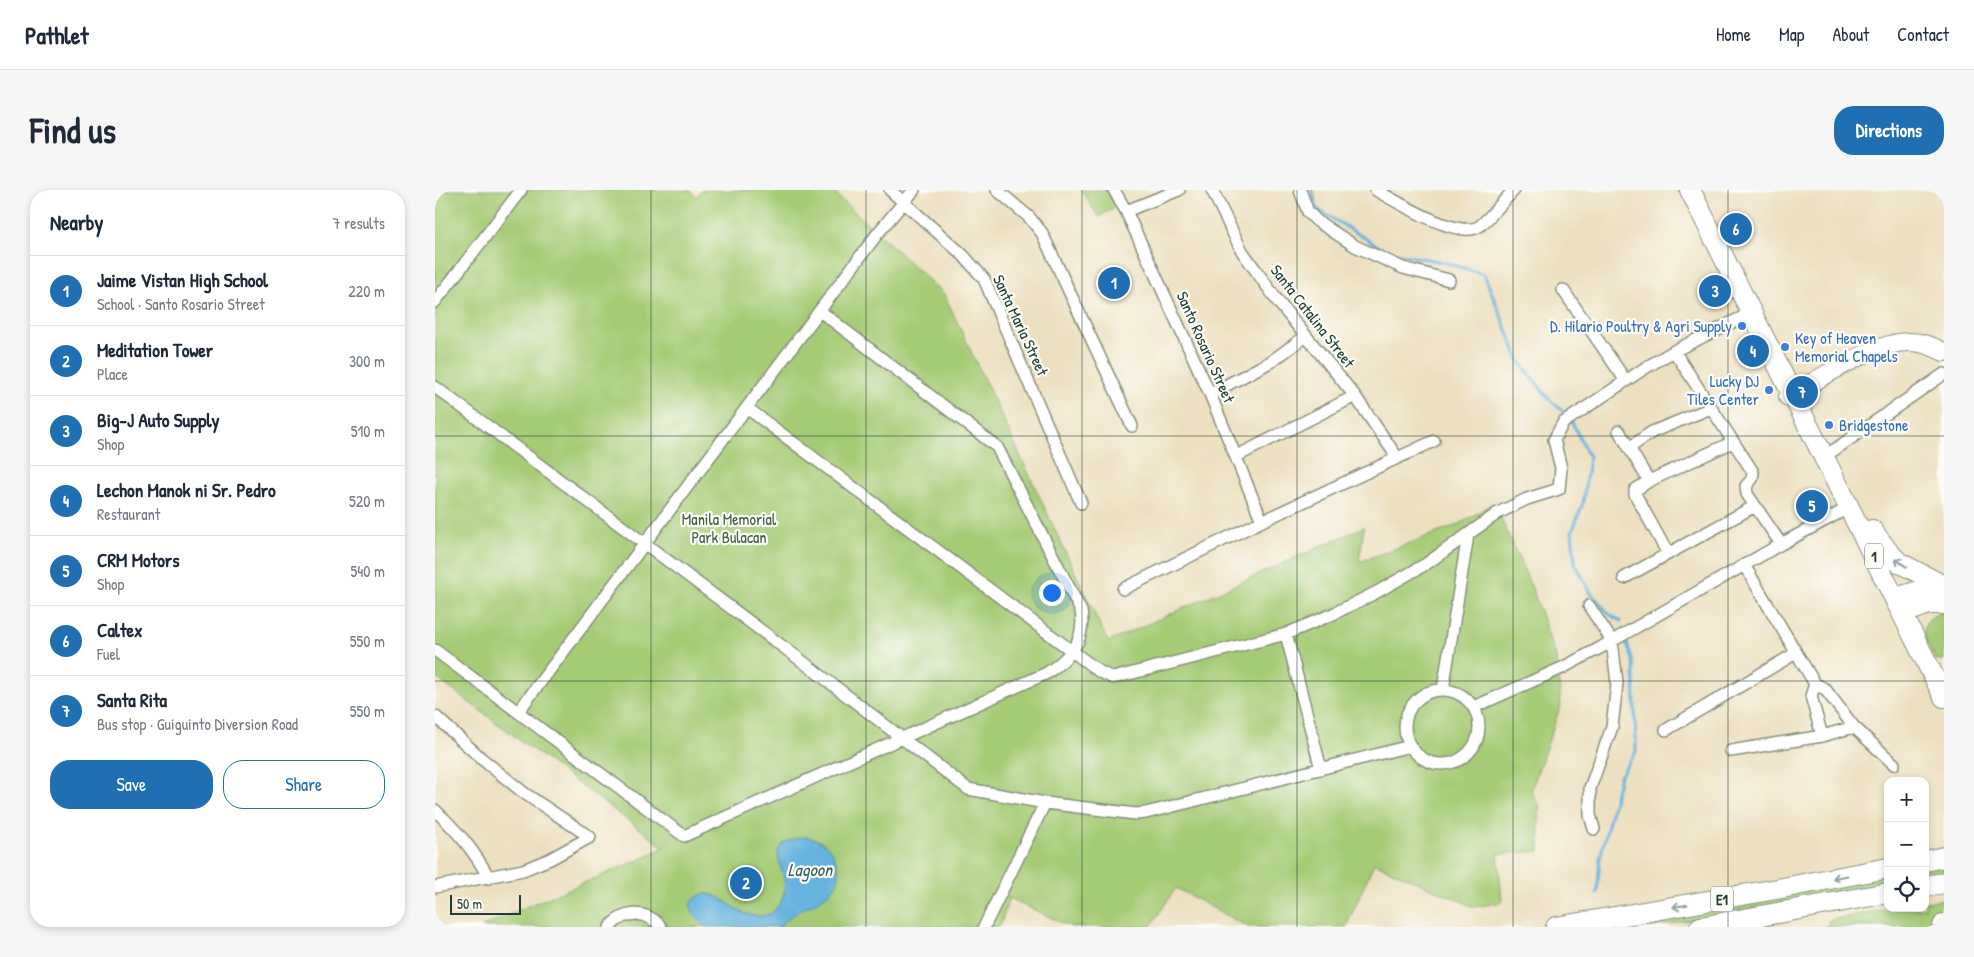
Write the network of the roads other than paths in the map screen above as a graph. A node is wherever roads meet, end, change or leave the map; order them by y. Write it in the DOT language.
graph roads {
  1 [pos="521,190"];
  2 [pos="890,190"];
  3 [pos="914,190"];
  4 [pos="997,190"];
  5 [pos="1114,190"];
  6 [pos="1179,190"];
  7 [pos="1211,190"];
  8 [pos="1300,190"];
  9 [pos="1376,190"];
  10 [pos="1514,190"];
  11 [pos="1690,190"];
  12 [pos="903,202"];
  13 [pos="1126,211"];
  14 [pos="1449,280"];
  15 [pos="1563,290"];
  16 [pos="435,302"];
  17 [pos="820,311"];
  18 [pos="1751,313"];
  19 [pos="1306,336"];
  20 [pos="1675,351"];
  21 [pos="1944,352"];
  22 [pos="1944,374"];
  23 [pos="1626,381"];
  24 [pos="435,387"];
  25 [pos="1210,394"];
  26 [pos="1355,396"];
  27 [pos="1788,397"];
  28 [pos="747,408"];
  29 [pos="1711,408"];
  30 [pos="1132,426"];
  31 [pos="1619,431"];
  32 [pos="1433,441"];
  33 [pos="1733,442"];
  34 [pos="1629,448"];
  35 [pos="1237,456"];
  36 [pos="1397,457"];
  37 [pos="1824,457"];
  38 [pos="1649,481"];
  39 [pos="1081,503"];
  40 [pos="1755,506"];
  41 [pos="1852,511"];
  42 [pos="1263,521"];
  43 [pos="1468,535"];
  44 [pos="645,544"];
  45 [pos="1781,544"];
  46 [pos="1668,554"];
  47 [pos="1743,565"];
  48 [pos="1624,578"];
  49 [pos="1944,586"];
  50 [pos="1123,590"];
  51 [pos="1944,590"];
  52 [pos="1944,604"];
  53 [pos="1589,606"];
  54 [pos="1899,606"];
  55 [pos="1286,634"];
  56 [pos="1612,641"];
  57 [pos="435,650"];
  58 [pos="1072,652"];
  59 [pos="1796,653"];
  60 [pos="1815,684"];
  61 [pos="1443,689"];
  62 [pos="1944,697"];
  63 [pos="1474,707"];
  64 [pos="518,712"];
  65 [pos="435,716"];
  66 [pos="1854,727"];
  67 [pos="1666,730"];
  68 [pos="1822,736"];
  69 [pos="903,738"];
  70 [pos="1410,746"];
  71 [pos="1731,751"];
  72 [pos="1894,764"];
  73 [pos="1321,769"];
  74 [pos="1045,803"];
  75 [pos="435,810"];
  76 [pos="1594,830"];
  77 [pos="1944,857"];
  78 [pos="1929,860"];
  79 [pos="1884,869"];
  80 [pos="489,878"];
  81 [pos="1944,882"];
  82 [pos="1929,885"];
  83 [pos="435,888"];
  84 [pos="1884,894"];
  85 [pos="610,927"];
  86 [pos="661,927"];
  87 [pos="984,927"];
  88 [pos="1556,927"];
  89 [pos="1700,927"];
  1 -- 16 [label="street"];
  2 -- 12 [label="street, Santa Maria Street"];
  3 -- 12 [label="street"];
  4 -- 30 [label="street"];
  5 -- 13 [label="street, Santo Rosario Street"];
  6 -- 13 [label="street"];
  7 -- 19 [label="street, Santa Catalina Street"];
  8 -- 14 [label="street"];
  9 -- 10 [label="street"];
  11 -- 18 [label="highway, 1"];
  12 -- 17 [label="street"];
  12 -- 39 [label="street, Santa Maria Street"];
  13 -- 25 [label="street, Santo Rosario Street"];
  15 -- 23 [label="street"];
  17 -- 28 [label="street"];
  17 -- 58 [label="street"];
  18 -- 20 [label="street"];
  18 -- 37 [label="highway, 1"];
  19 -- 25 [label="street"];
  19 -- 26 [label="street, Santa Catalina Street"];
  20 -- 23 [label="street"];
  20 -- 29 [label="street"];
  21 -- 27 [label="main road"];
  22 -- 37 [label="street"];
  23 -- 43 [label="street"];
  24 -- 44 [label="street"];
  25 -- 35 [label="street, Santo Rosario Street"];
  26 -- 35 [label="street"];
  26 -- 36 [label="street, Santa Catalina Street"];
  28 -- 44 [label="street"];
  28 -- 58 [label="street"];
  29 -- 33 [label="street"];
  29 -- 34 [label="street"];
  31 -- 34 [label="street"];
  32 -- 36 [label="street"];
  33 -- 38 [label="street"];
  33 -- 40 [label="street"];
  34 -- 38 [label="street"];
  35 -- 42 [label="street, Santo Rosario Street"];
  36 -- 42 [label="street"];
  37 -- 41 [label="highway, 1"];
  38 -- 46 [label="street"];
  40 -- 45 [label="street"];
  40 -- 46 [label="street"];
  41 -- 45 [label="street"];
  49 -- 41 [label="highway, one-way"];
  41 -- 54 [label="highway, 1"];
  42 -- 50 [label="street"];
  43 -- 55 [label="street"];
  43 -- 61 [label="street"];
  44 -- 64 [label="street"];
  44 -- 69 [label="street"];
  45 -- 47 [label="street"];
  46 -- 48 [label="street"];
  47 -- 56 [label="street"];
  47 -- 59 [label="street"];
  51 -- 54 [label="highway"];
  52 -- 54 [label="highway"];
  53 -- 56 [label="street"];
  54 -- 62 [label="highway, 1"];
  55 -- 58 [label="street"];
  55 -- 73 [label="street"];
  56 -- 63 [label="street"];
  56 -- 76 [label="street"];
  57 -- 64 [label="street"];
  58 -- 69 [label="street"];
  59 -- 60 [label="street"];
  59 -- 67 [label="street"];
  60 -- 66 [label="street"];
  60 -- 68 [label="street"];
  61 -- 63 [label="street"];
  61 -- 70 [label="street"];
  63 -- 70 [label="street"];
  64 -- 69 [label="street"];
  65 -- 80 [label="street"];
  66 -- 68 [label="street"];
  66 -- 72 [label="street"];
  68 -- 71 [label="street"];
  69 -- 74 [label="street"];
  70 -- 73 [label="street"];
  73 -- 74 [label="street"];
  74 -- 87 [label="street"];
  75 -- 80 [label="street"];
  77 -- 78 [label="highway"];
  79 -- 88 [label="highway, E1, one-way"];
  80 -- 83 [label="street"];
  81 -- 82 [label="highway"];
  84 -- 89 [label="highway, E1"];
  85 -- 86 [label="street"];
}
